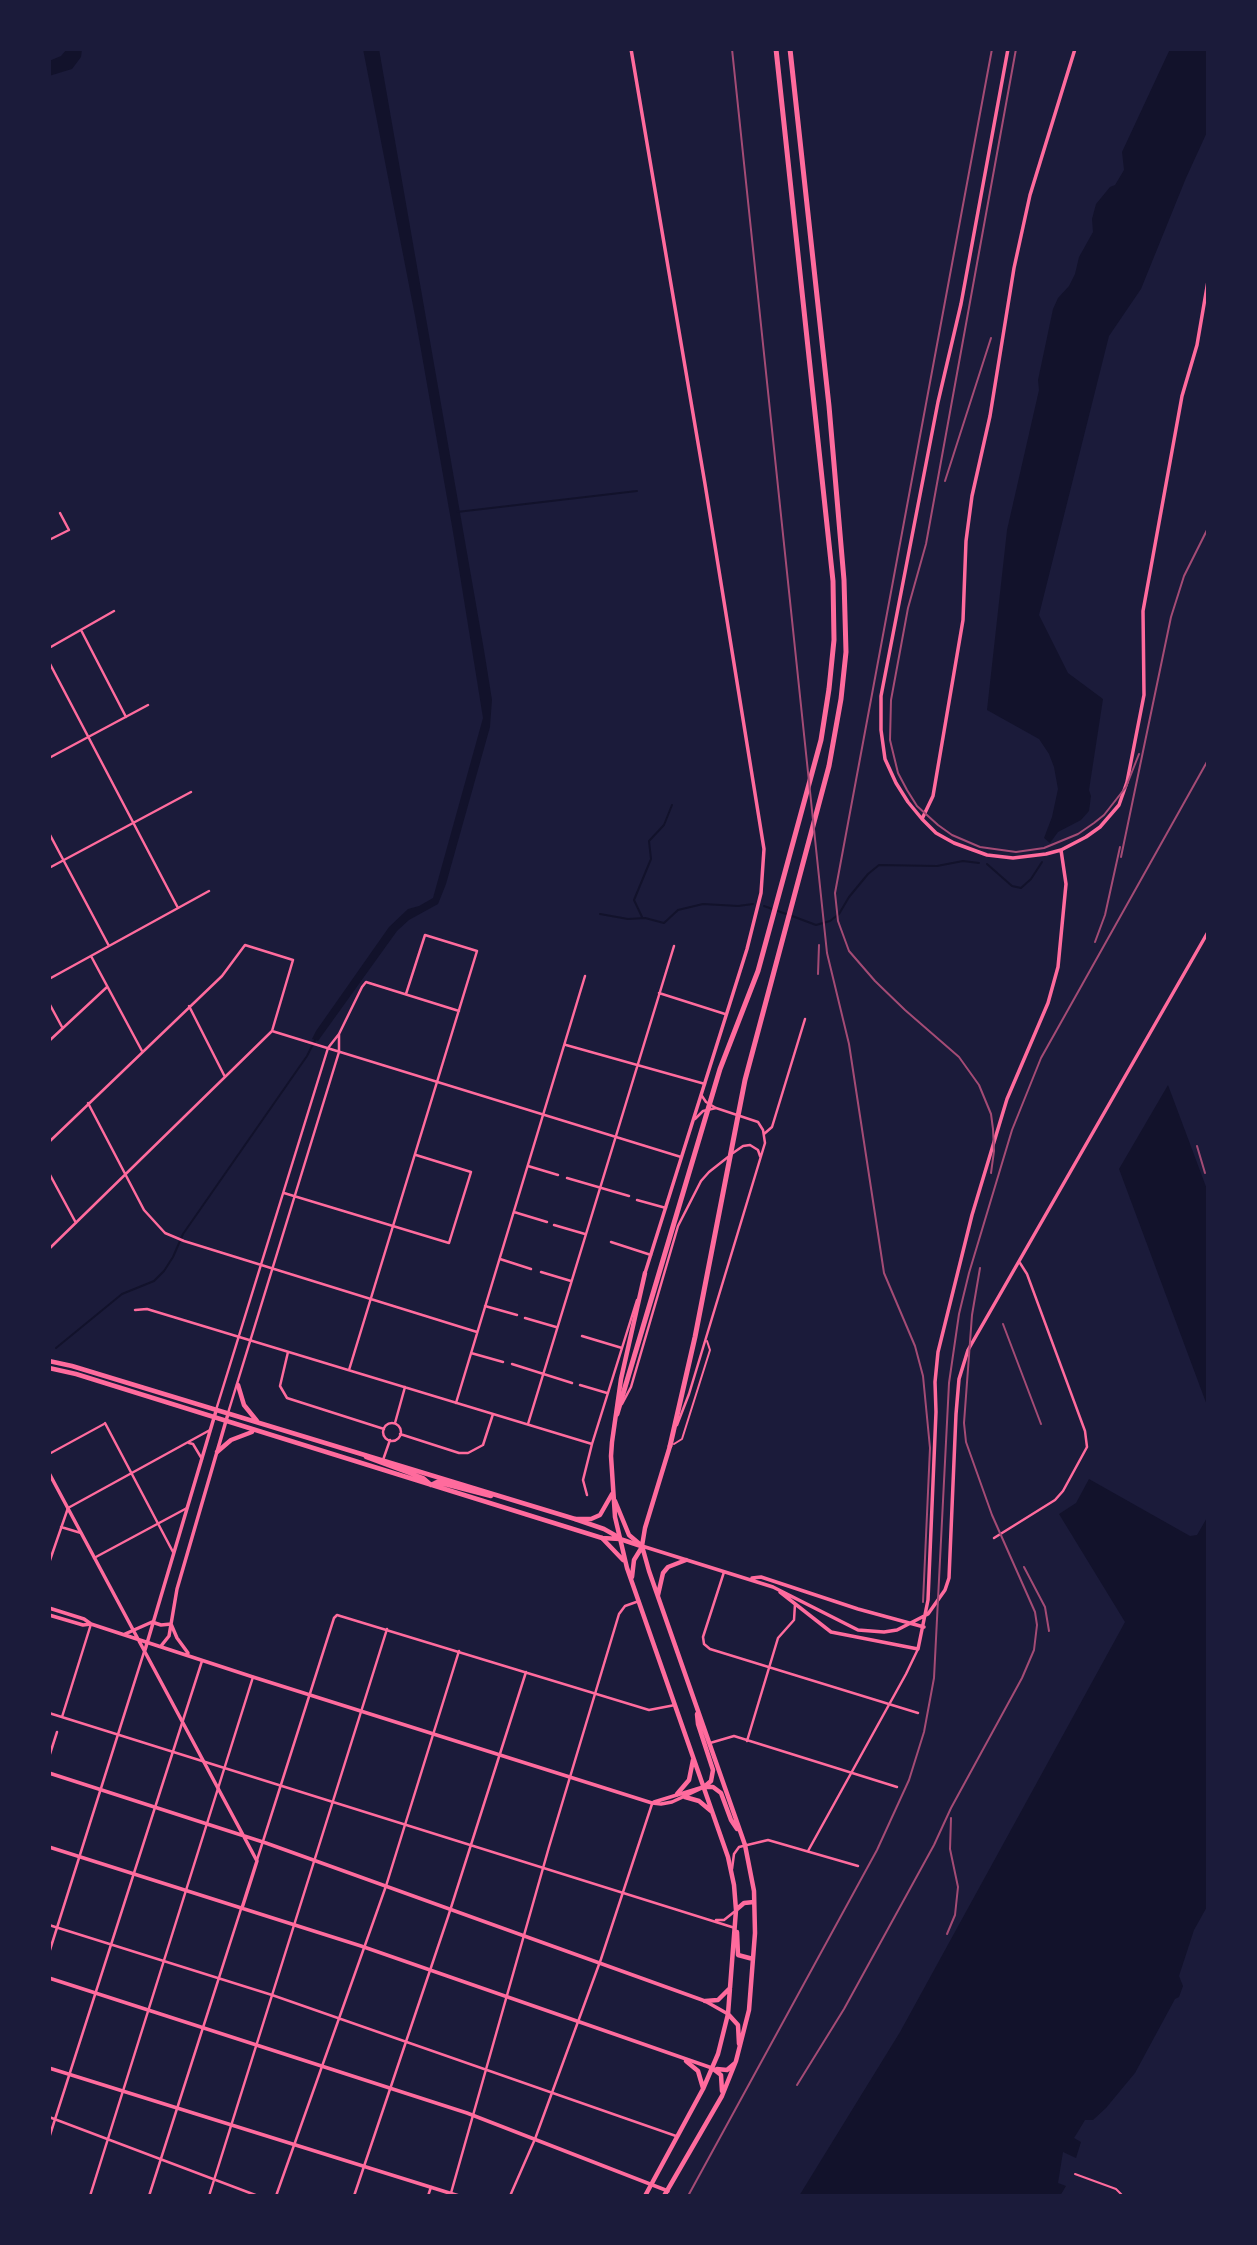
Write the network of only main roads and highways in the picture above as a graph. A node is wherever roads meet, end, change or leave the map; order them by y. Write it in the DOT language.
graph roads {
  1 [pos="776,49"];
  2 [pos="790,49"];
  3 [pos="645,1273"];
  4 [pos="49,1361"];
  5 [pos="49,1368"];
  6 [pos="238,1385"];
  7 [pos="617,1415"];
  8 [pos="258,1422"];
  9 [pos="254,1431"];
  10 [pos="670,1446"];
  11 [pos="217,1452"];
  12 [pos="355,1452"];
  13 [pos="431,1485"];
  14 [pos="613,1493"];
  15 [pos="503,1497"];
  16 [pos="575,1519"];
  17 [pos="602,1538"];
  18 [pos="620,1539"];
  19 [pos="642,1546"];
  20 [pos="687,1560"];
  21 [pos="627,1568"];
  22 [pos="632,1579"];
  23 [pos="658,1596"];
  24 [pos="696,1705"];
  25 [pos="693,1756"];
  26 [pos="704,1787"];
  27 [pos="677,1794"];
  28 [pos="685,1797"];
  29 [pos="713,1814"];
  30 [pos="742,1836"];
  31 [pos="754,1902"];
  32 [pos="736,1910"];
  33 [pos="735,1928"];
  34 [pos="752,1959"];
  35 [pos="731,1987"];
  36 [pos="705,2001"];
  37 [pos="728,2014"];
  38 [pos="739,2052"];
  39 [pos="685,2061"];
  40 [pos="736,2061"];
  41 [pos="712,2068"];
  42 [pos="703,2089"];
  43 [pos="722,2096"];
  44 [pos="666,2194"];
  45 [pos="645,2196"];
  1 -- 7 [label="highway"];
  2 -- 10 [label="highway"];
  3 -- 7 [label="main road"];
  4 -- 8 [label="main road"];
  5 -- 9 [label="main road"];
  6 -- 8 [label="main road"];
  7 -- 14 [label="main road"];
  8 -- 12 [label="main road"];
  9 -- 11 [label="main road"];
  9 -- 13 [label="main road"];
  10 -- 19 [label="main road"];
  12 -- 13 [label="main road"];
  12 -- 15 [label="main road"];
  13 -- 15 [label="main road"];
  13 -- 17 [label="main road"];
  14 -- 16 [label="main road"];
  14 -- 18 [label="main road"];
  14 -- 19 [label="main road"];
  15 -- 16 [label="main road"];
  16 -- 18 [label="main road"];
  17 -- 18 [label="main road"];
  17 -- 21 [label="main road"];
  18 -- 19 [label="main road"];
  18 -- 21 [label="main road"];
  19 -- 22 [label="main road"];
  19 -- 23 [label="main road"];
  20 -- 23 [label="main road"];
  21 -- 22 [label="main road"];
  22 -- 25 [label="main road"];
  23 -- 24 [label="main road"];
  24 -- 26 [label="main road"];
  24 -- 30 [label="main road"];
  25 -- 26 [label="main road"];
  25 -- 27 [label="main road"];
  26 -- 29 [label="main road"];
  26 -- 30 [label="main road"];
  28 -- 29 [label="main road"];
  29 -- 32 [label="main road"];
  30 -- 31 [label="main road"];
  31 -- 32 [label="main road"];
  31 -- 34 [label="main road"];
  32 -- 33 [label="main road"];
  33 -- 34 [label="main road"];
  33 -- 35 [label="main road"];
  34 -- 38 [label="main road"];
  35 -- 36 [label="main road"];
  35 -- 37 [label="main road"];
  37 -- 38 [label="main road"];
  37 -- 41 [label="main road"];
  38 -- 40 [label="main road"];
  39 -- 42 [label="main road"];
  40 -- 41 [label="main road"];
  40 -- 43 [label="main road"];
  41 -- 42 [label="main road"];
  41 -- 43 [label="main road"];
  42 -- 45 [label="main road"];
  43 -- 44 [label="main road"];
}
